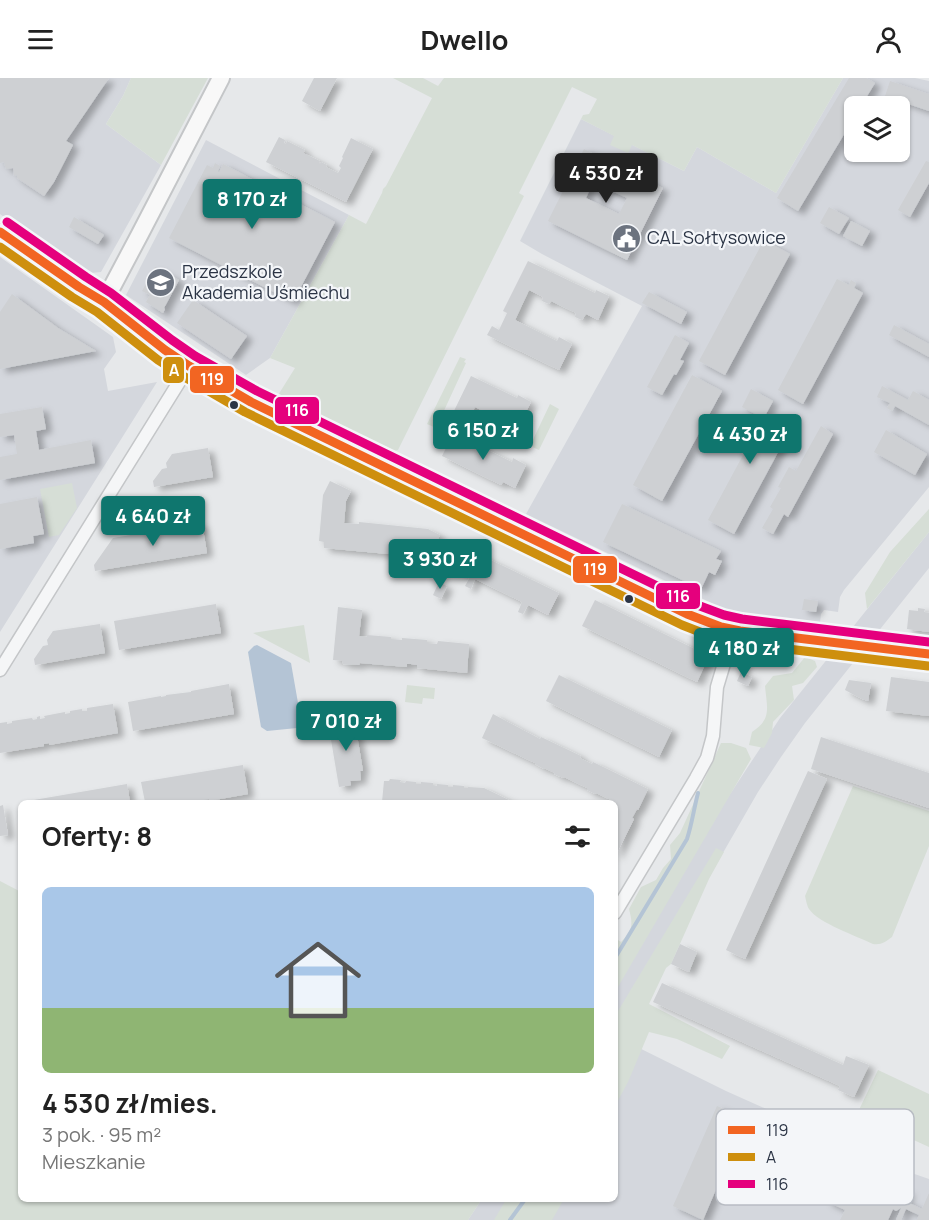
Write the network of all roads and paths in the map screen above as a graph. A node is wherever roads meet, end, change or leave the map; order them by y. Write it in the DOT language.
graph roads {
  1 [pos="221,78"];
  2 [pos="0,232"];
  3 [pos="104,302"];
  4 [pos="189,366"];
  5 [pos="734,630"];
  6 [pos="929,654"];
  7 [pos="0,670"];
  8 [pos="618,908"];
  1 -- 3 [label="street"];
  2 -- 3 [label="street"];
  3 -- 4 [label="street"];
  4 -- 5 [label="street"];
  4 -- 7 [label="street"];
  5 -- 6 [label="street"];
  5 -- 8 [label="street"];
}
